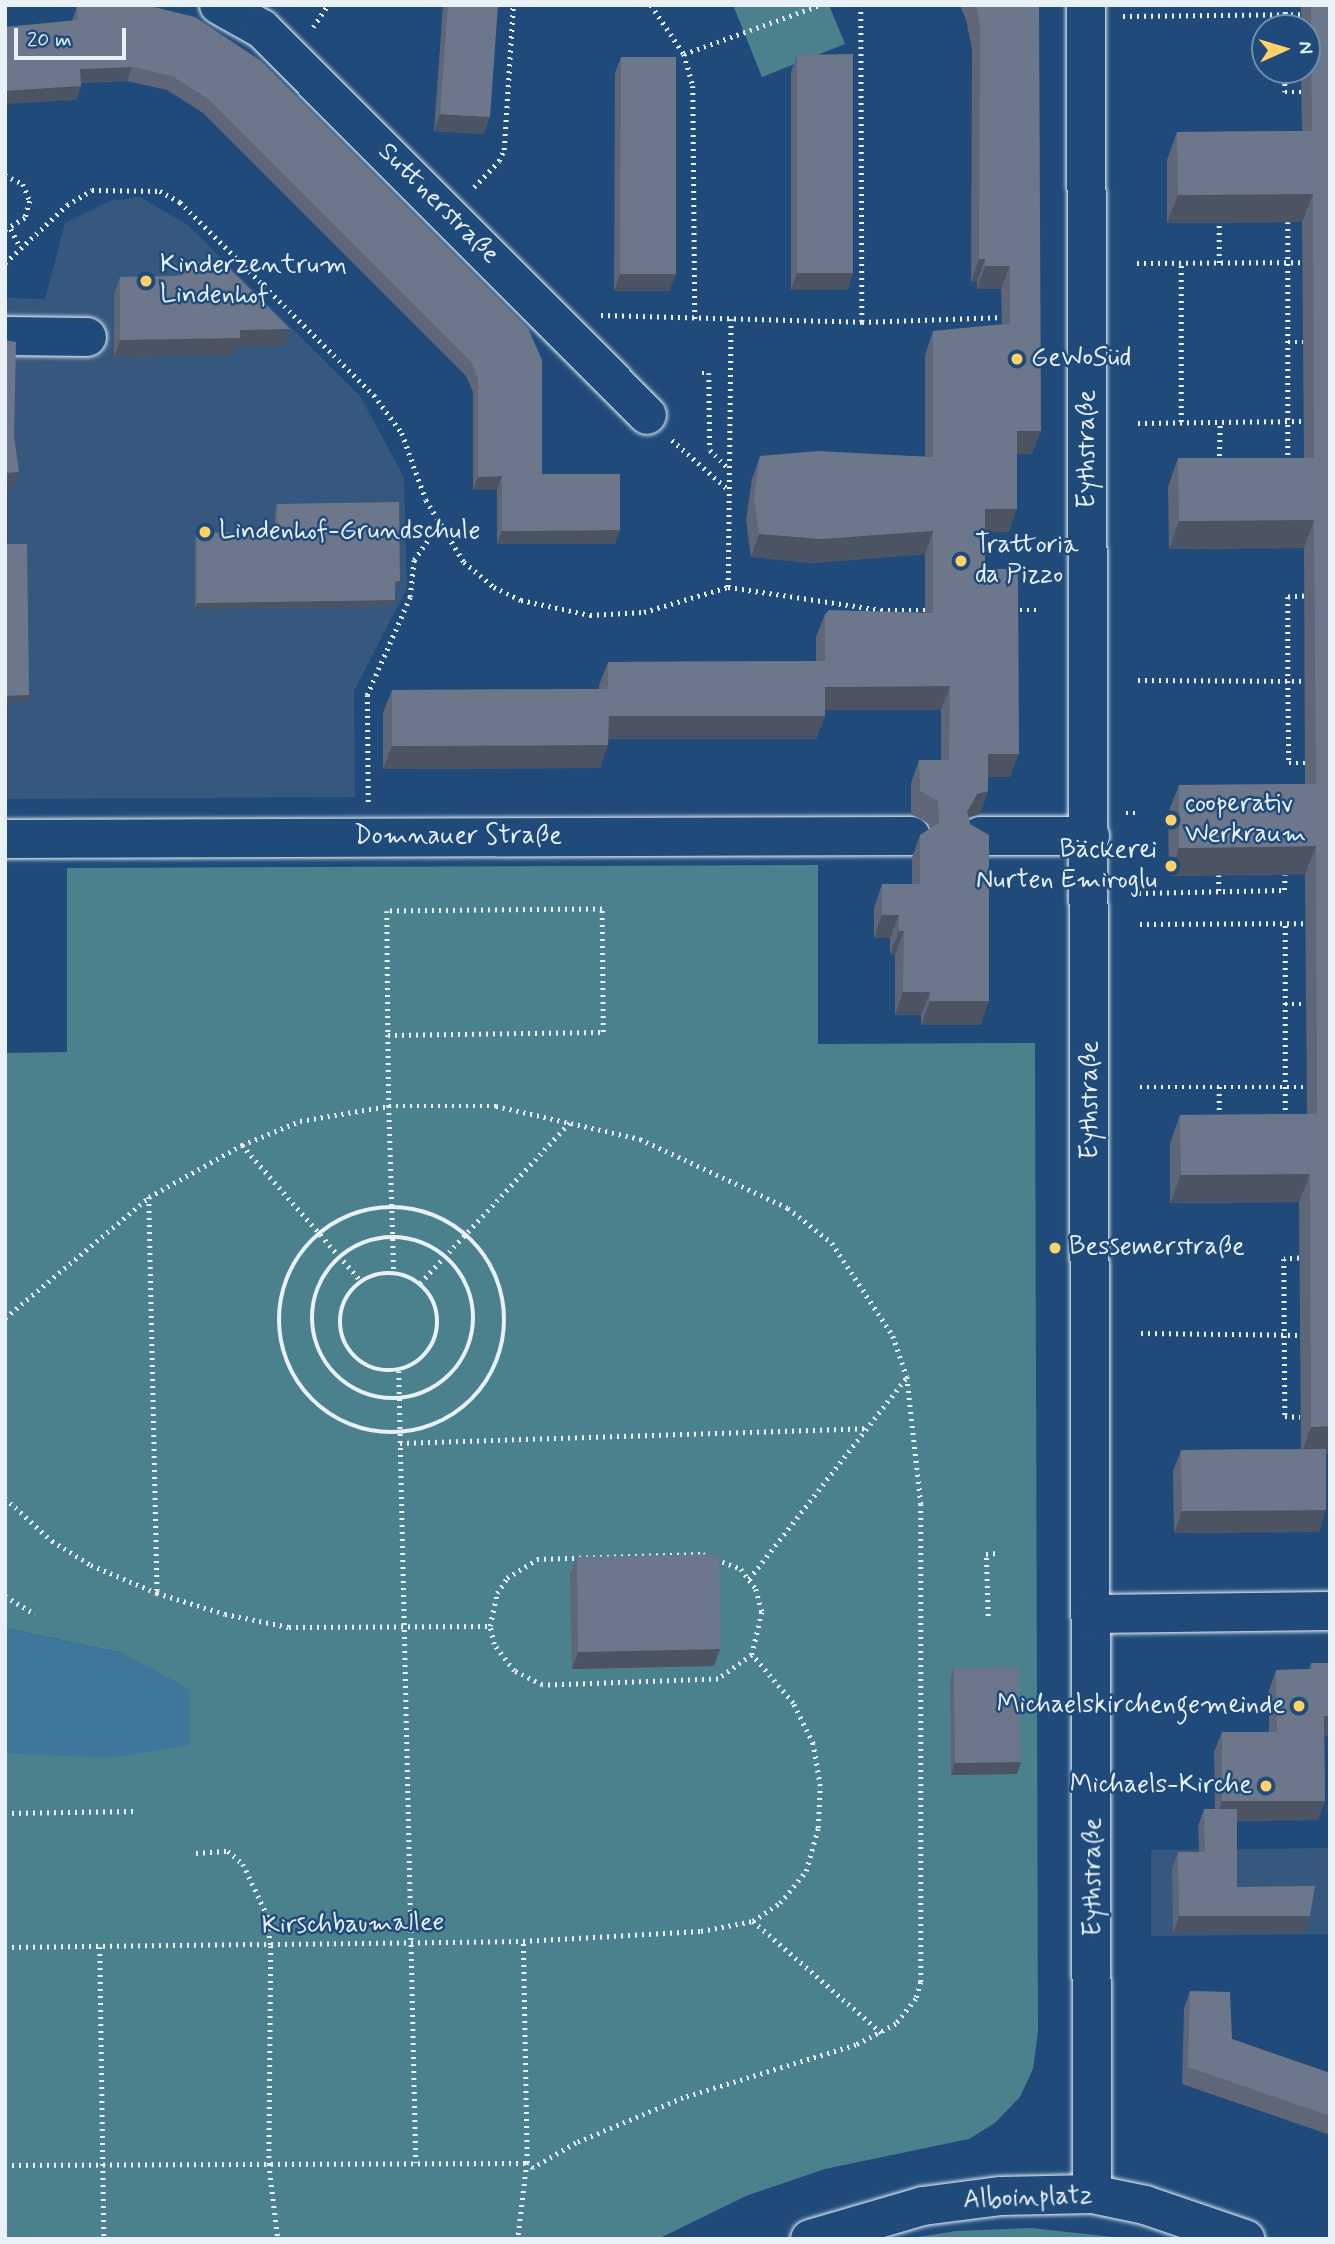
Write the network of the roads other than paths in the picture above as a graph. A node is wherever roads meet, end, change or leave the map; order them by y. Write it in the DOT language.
graph roads {
  1 [pos="219,5"];
  2 [pos="1086,11"];
  3 [pos="5,336"];
  4 [pos="87,337"];
  5 [pos="647,415"];
  6 [pos="911,836"];
  7 [pos="980,836"];
  8 [pos="1090,836"];
  9 [pos="5,839"];
  10 [pos="1330,1611"];
  11 [pos="1093,1614"];
  12 [pos="1093,2194"];
  13 [pos="810,2239"];
  14 [pos="1245,2239"];
  1 -- 5 [label="street, Suttnerstraße"];
  2 -- 8 [label="street, Eythstraße"];
  3 -- 4 [label="street"];
  6 -- 9 [label="street, Domnauer Straße"];
  7 -- 8 [label="street"];
  8 -- 11 [label="street, Eythstraße"];
  10 -- 11 [label="street"];
  11 -- 12 [label="street, Eythstraße"];
  12 -- 13 [label="street, Alboinplatz"];
  12 -- 14 [label="street, Alboinplatz"];
}
